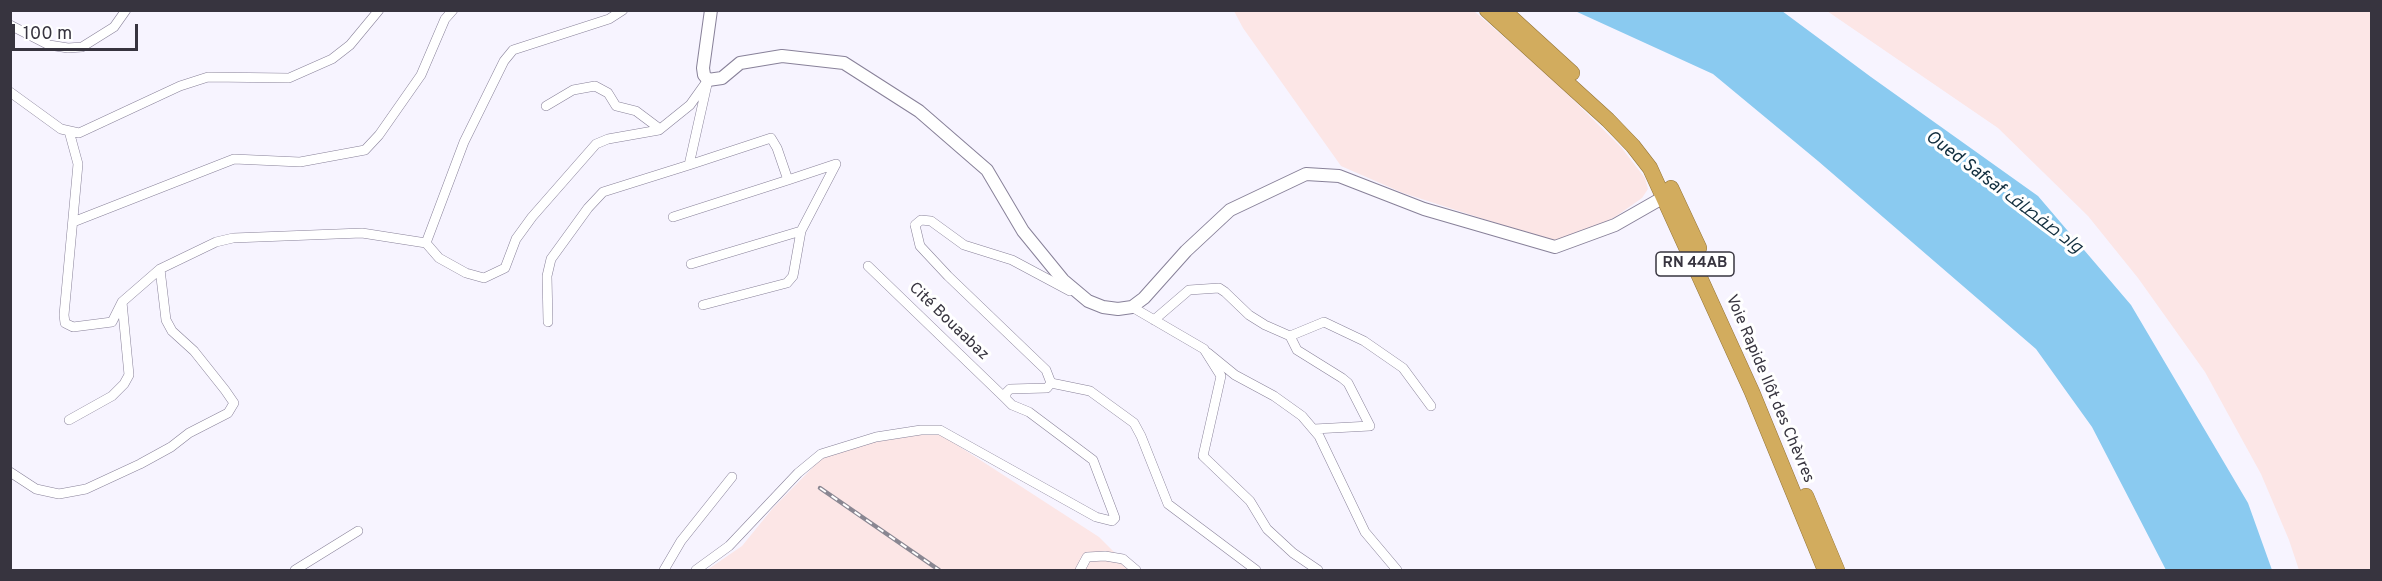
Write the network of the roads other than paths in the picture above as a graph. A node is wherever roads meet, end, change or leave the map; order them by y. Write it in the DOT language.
graph roads {
  1 [pos="126,10"];
  2 [pos="379,10"];
  3 [pos="453,10"];
  4 [pos="623,10"];
  5 [pos="711,10"];
  6 [pos="1487,10"];
  7 [pos="1503,10"];
  8 [pos="10,25"];
  9 [pos="708,80"];
  10 [pos="10,92"];
  11 [pos="546,106"];
  12 [pos="660,129"];
  13 [pos="69,131"];
  14 [pos="689,165"];
  15 [pos="788,180"];
  16 [pos="1669,194"];
  17 [pos="673,217"];
  18 [pos="74,222"];
  19 [pos="801,231"];
  20 [pos="426,243"];
  21 [pos="691,264"];
  22 [pos="868,266"];
  23 [pos="160,269"];
  24 [pos="1088,301"];
  25 [pos="122,302"];
  26 [pos="703,305"];
  27 [pos="1132,307"];
  28 [pos="1154,320"];
  29 [pos="548,322"];
  30 [pos="1290,336"];
  31 [pos="1204,350"];
  32 [pos="1051,383"];
  33 [pos="1006,399"];
  34 [pos="1431,406"];
  35 [pos="69,420"];
  36 [pos="1314,429"];
  37 [pos="10,472"];
  38 [pos="732,477"];
  39 [pos="358,531"];
  40 [pos="295,570"];
  41 [pos="664,570"];
  42 [pos="696,570"];
  43 [pos="1080,570"];
  44 [pos="1136,570"];
  45 [pos="1256,570"];
  46 [pos="1318,570"];
  47 [pos="1397,570"];
  48 [pos="1825,570"];
  49 [pos="1837,570"];
  1 -- 8 [label="street"];
  2 -- 13 [label="street"];
  3 -- 18 [label="street"];
  4 -- 20 [label="street"];
  5 -- 9 [label="street"];
  6 -- 16 [label="highway, Voie Rapide Ilôt des Chèvres / RN 44AB"];
  7 -- 16 [label="highway, Voie Rapide Ilôt des Chèvres / RN 44AB"];
  9 -- 12 [label="street"];
  9 -- 14 [label="street"];
  9 -- 24 [label="street"];
  10 -- 13 [label="street"];
  11 -- 12 [label="street"];
  12 -- 20 [label="street"];
  13 -- 18 [label="street"];
  14 -- 15 [label="street"];
  14 -- 29 [label="street"];
  15 -- 17 [label="street"];
  15 -- 19 [label="street"];
  16 -- 27 [label="street"];
  16 -- 48 [label="highway, Voie Rapide Ilôt des Chèvres / RN 44AB"];
  16 -- 49 [label="highway, Voie Rapide Ilôt des Chèvres / RN 44AB"];
  18 -- 25 [label="street"];
  19 -- 21 [label="street"];
  19 -- 26 [label="street"];
  20 -- 23 [label="street"];
  22 -- 33 [label="street, Cité Bouaabaz"];
  23 -- 25 [label="street"];
  23 -- 37 [label="street"];
  24 -- 27 [label="street"];
  24 -- 32 [label="street"];
  25 -- 35 [label="street"];
  27 -- 28 [label="street"];
  28 -- 30 [label="street"];
  28 -- 31 [label="street"];
  30 -- 34 [label="street"];
  30 -- 36 [label="street"];
  31 -- 36 [label="street"];
  31 -- 46 [label="street"];
  32 -- 33 [label="street"];
  32 -- 45 [label="street"];
  33 -- 42 [label="street, Cité Bouaabaz"];
  36 -- 47 [label="street"];
  38 -- 41 [label="street"];
  39 -- 40 [label="street"];
  43 -- 44 [label="street"];
}
